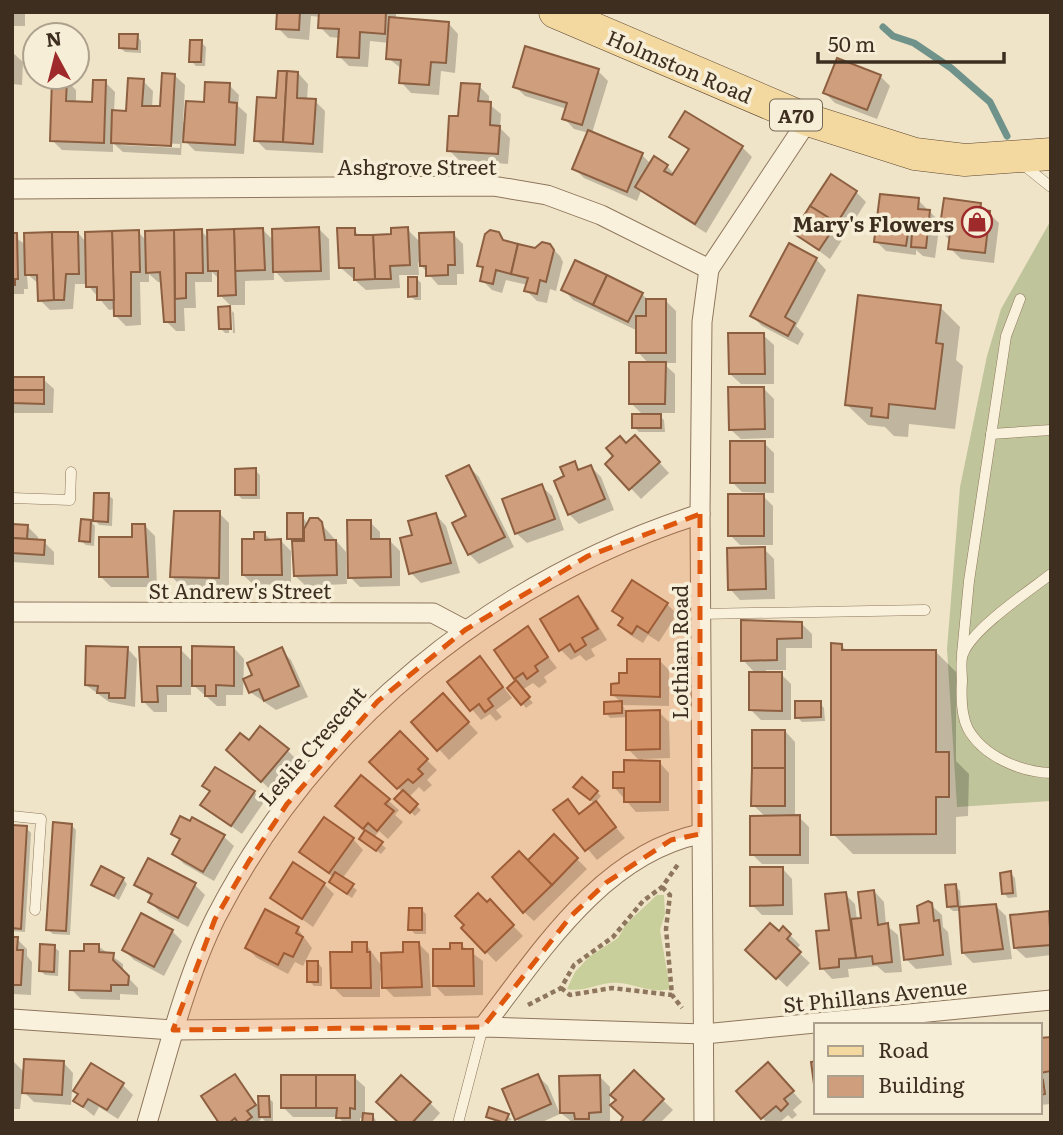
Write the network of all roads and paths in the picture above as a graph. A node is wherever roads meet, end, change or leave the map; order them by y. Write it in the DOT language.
graph roads {
  1 [pos="555,12"];
  2 [pos="808,120"];
  3 [pos="1051,154"];
  4 [pos="1016,158"];
  5 [pos="1051,187"];
  6 [pos="12,189"];
  7 [pos="709,269"];
  8 [pos="1020,299"];
  9 [pos="1051,430"];
  10 [pos="991,434"];
  11 [pos="71,472"];
  12 [pos="12,498"];
  13 [pos="700,513"];
  14 [pos="1051,574"];
  15 [pos="925,610"];
  16 [pos="12,612"];
  17 [pos="701,614"];
  18 [pos="464,630"];
  19 [pos="962,654"];
  20 [pos="1051,773"];
  21 [pos="12,816"];
  22 [pos="700,834"];
  23 [pos="662,887"];
  24 [pos="35,910"];
  25 [pos="561,988"];
  26 [pos="1051,1000"];
  27 [pos="12,1019"];
  28 [pos="814,1023"];
  29 [pos="816,1023"];
  30 [pos="483,1027"];
  31 [pos="173,1030"];
  32 [pos="704,1034"];
  33 [pos="147,1123"];
  34 [pos="458,1123"];
  35 [pos="704,1123"];
  1 -- 2 [label="main road, Holmston Road / A70"];
  2 -- 4 [label="main road, Holmston Road / A70"];
  2 -- 7 [label="street"];
  3 -- 4 [label="main road, Holmston Road / A70"];
  4 -- 5 [label="lane"];
  6 -- 7 [label="street, Ashgrove Street"];
  7 -- 13 [label="street, Lothian Road"];
  8 -- 10 [label="lane"];
  9 -- 10 [label="lane"];
  10 -- 19 [label="lane"];
  11 -- 12 [label="lane"];
  13 -- 17 [label="street, Lothian Road"];
  13 -- 18 [label="street, Leslie Crescent"];
  14 -- 19 [label="lane"];
  15 -- 17 [label="lane"];
  16 -- 18 [label="street, St Andrew's Street"];
  17 -- 22 [label="street, Lothian Road"];
  18 -- 31 [label="street, Leslie Crescent"];
  19 -- 20 [label="lane"];
  21 -- 24 [label="lane"];
  22 -- 23 [label="path"];
  22 -- 30 [label="street"];
  22 -- 32 [label="street, Lothian Road"];
  23 -- 25 [label="path"];
  23 -- 25 [label="path"];
  25 -- 30 [label="path"];
  26 -- 29 [label="street, St Phillans Avenue"];
  27 -- 31 [label="street, St Phillans Avenue"];
  28 -- 32 [label="street, St Phillans Avenue"];
  30 -- 31 [label="street, St Phillans Avenue"];
  30 -- 32 [label="street, St Phillans Avenue"];
  30 -- 34 [label="lane"];
  31 -- 33 [label="street, Leslie Crescent"];
  32 -- 35 [label="street, Lothian Road"];
}
